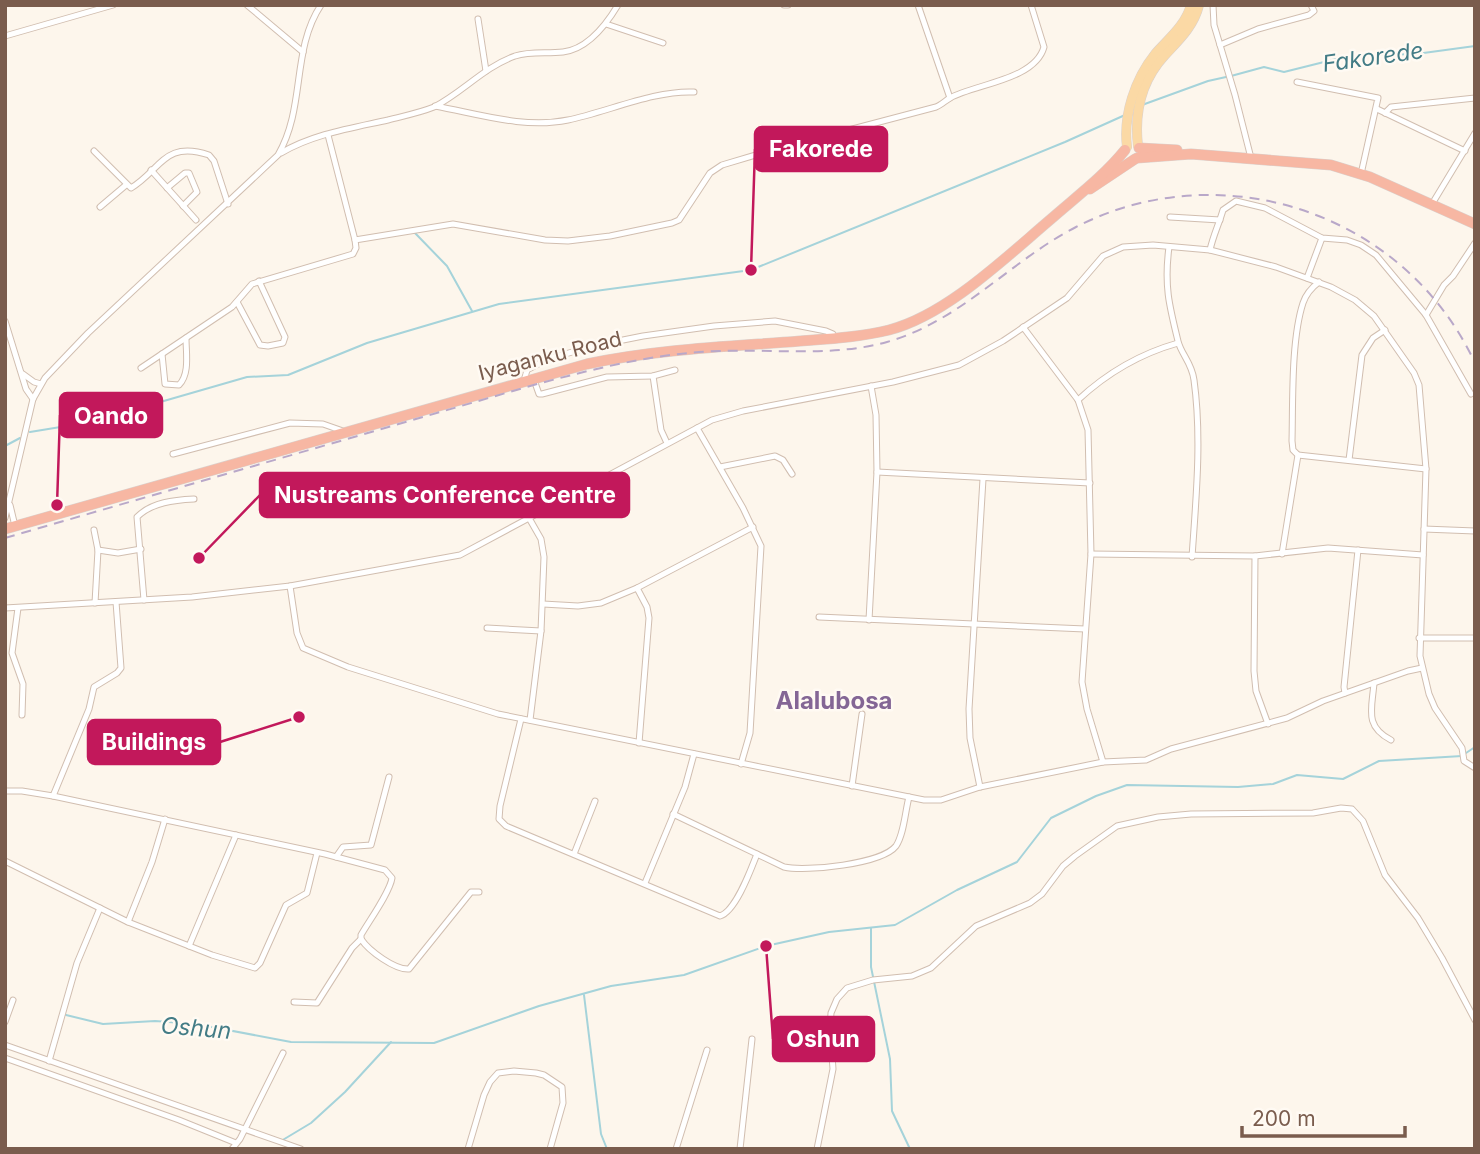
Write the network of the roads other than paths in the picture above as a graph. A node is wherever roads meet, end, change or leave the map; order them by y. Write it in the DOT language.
graph roads {
  1 [pos="113,5"];
  2 [pos="247,5"];
  3 [pos="321,5"];
  4 [pos="618,5"];
  5 [pos="918,5"];
  6 [pos="1031,5"];
  7 [pos="1191,5"];
  8 [pos="1199,5"];
  9 [pos="1213,5"];
  10 [pos="1311,5"];
  11 [pos="478,19"];
  12 [pos="606,24"];
  13 [pos="5,36"];
  14 [pos="663,43"];
  15 [pos="1220,45"];
  16 [pos="303,52"];
  17 [pos="486,71"];
  18 [pos="1297,82"];
  19 [pos="694,92"];
  20 [pos="950,98"];
  21 [pos="1475,98"];
  22 [pos="435,106"];
  23 [pos="1377,109"];
  24 [pos="1385,113"];
  25 [pos="1475,133"];
  26 [pos="327,135"];
  27 [pos="1472,146"];
  28 [pos="94,151"];
  29 [pos="1465,151"];
  30 [pos="1134,152"];
  31 [pos="278,155"];
  32 [pos="1251,158"];
  33 [pos="151,170"];
  34 [pos="1362,174"];
  35 [pos="125,185"];
  36 [pos="167,188"];
  37 [pos="228,204"];
  38 [pos="1432,204"];
  39 [pos="183,206"];
  40 [pos="100,207"];
  41 [pos="1170,217"];
  42 [pos="196,220"];
  43 [pos="1220,220"];
  44 [pos="1475,224"];
  45 [pos="1322,238"];
  46 [pos="355,240"];
  47 [pos="1475,243"];
  48 [pos="1168,247"];
  49 [pos="1210,250"];
  50 [pos="1307,278"];
  51 [pos="258,281"];
  52 [pos="1319,282"];
  53 [pos="237,302"];
  54 [pos="1426,315"];
  55 [pos="5,321"];
  56 [pos="1023,327"];
  57 [pos="1385,330"];
  58 [pos="186,338"];
  59 [pos="834,338"];
  60 [pos="1178,343"];
  61 [pos="14,348"];
  62 [pos="5,351"];
  63 [pos="162,354"];
  64 [pos="141,368"];
  65 [pos="675,370"];
  66 [pos="23,374"];
  67 [pos="653,376"];
  68 [pos="529,380"];
  69 [pos="41,384"];
  70 [pos="871,386"];
  71 [pos="1471,394"];
  72 [pos="33,399"];
  73 [pos="1078,400"];
  74 [pos="697,428"];
  75 [pos="346,432"];
  76 [pos="667,443"];
  77 [pos="173,454"];
  78 [pos="1298,455"];
  79 [pos="1349,460"];
  80 [pos="720,467"];
  81 [pos="1426,469"];
  82 [pos="877,472"];
  83 [pos="792,474"];
  84 [pos="983,479"];
  85 [pos="1090,484"];
  86 [pos="194,499"];
  87 [pos="10,505"];
  88 [pos="5,518"];
  89 [pos="528,518"];
  90 [pos="753,527"];
  91 [pos="10,528"];
  92 [pos="1424,529"];
  93 [pos="94,530"];
  94 [pos="1475,530"];
  95 [pos="141,549"];
  96 [pos="98,550"];
  97 [pos="1358,550"];
  98 [pos="1091,554"];
  99 [pos="1282,554"];
  100 [pos="1423,555"];
  101 [pos="1255,556"];
  102 [pos="1192,557"];
  103 [pos="290,586"];
  104 [pos="637,588"];
  105 [pos="144,600"];
  106 [pos="116,602"];
  107 [pos="95,603"];
  108 [pos="543,604"];
  109 [pos="5,608"];
  110 [pos="18,608"];
  111 [pos="819,617"];
  112 [pos="869,620"];
  113 [pos="975,625"];
  114 [pos="487,628"];
  115 [pos="1086,629"];
  116 [pos="541,631"];
  117 [pos="1419,638"];
  118 [pos="1475,638"];
  119 [pos="1422,668"];
  120 [pos="1374,683"];
  121 [pos="1345,693"];
  122 [pos="862,714"];
  123 [pos="22,715"];
  124 [pos="522,719"];
  125 [pos="530,720"];
  126 [pos="1268,724"];
  127 [pos="1391,740"];
  128 [pos="639,743"];
  129 [pos="694,754"];
  130 [pos="1103,762"];
  131 [pos="741,764"];
  132 [pos="1475,768"];
  133 [pos="389,777"];
  134 [pos="852,786"];
  135 [pos="980,787"];
  136 [pos="5,791"];
  137 [pos="53,796"];
  138 [pos="908,797"];
  139 [pos="595,801"];
  140 [pos="673,814"];
  141 [pos="165,819"];
  142 [pos="236,835"];
  143 [pos="317,853"];
  144 [pos="574,854"];
  145 [pos="757,854"];
  146 [pos="336,857"];
  147 [pos="5,861"];
  148 [pos="645,883"];
  149 [pos="479,892"];
  150 [pos="100,908"];
  151 [pos="128,922"];
  152 [pos="361,939"];
  153 [pos="189,946"];
  154 [pos="13,1000"];
  155 [pos="294,1002"];
  156 [pos="1475,1020"];
  157 [pos="5,1022"];
  158 [pos="752,1039"];
  159 [pos="5,1045"];
  160 [pos="707,1050"];
  161 [pos="283,1053"];
  162 [pos="5,1058"];
  163 [pos="49,1061"];
  164 [pos="244,1129"];
  165 [pos="234,1146"];
  166 [pos="300,1149"];
  167 [pos="468,1149"];
  168 [pos="550,1149"];
  169 [pos="676,1149"];
  170 [pos="740,1149"];
  171 [pos="817,1149"];
  1 -- 13 [label="street"];
  2 -- 16 [label="street"];
  3 -- 16 [label="street"];
  4 -- 12 [label="street"];
  5 -- 20 [label="street"];
  6 -- 20 [label="street"];
  7 -- 30 [label="main road"];
  8 -- 30 [label="main road"];
  9 -- 15 [label="street"];
  10 -- 15 [label="street"];
  11 -- 17 [label="street"];
  12 -- 14 [label="street"];
  12 -- 17 [label="street"];
  15 -- 32 [label="street"];
  16 -- 31 [label="street"];
  17 -- 22 [label="street"];
  18 -- 23 [label="street"];
  19 -- 22 [label="street"];
  20 -- 46 [label="street"];
  21 -- 24 [label="street"];
  22 -- 26 [label="street"];
  23 -- 24 [label="street"];
  23 -- 34 [label="street"];
  24 -- 29 [label="street"];
  25 -- 27 [label="street"];
  26 -- 31 [label="street"];
  26 -- 46 [label="street"];
  27 -- 29 [label="street"];
  28 -- 35 [label="street"];
  29 -- 38 [label="street"];
  30 -- 32 [label="highway"];
  30 -- 59 [label="highway, Iyaganku Road"];
  31 -- 37 [label="street"];
  32 -- 34 [label="highway"];
  33 -- 35 [label="street"];
  33 -- 36 [label="street"];
  33 -- 37 [label="street"];
  34 -- 38 [label="highway"];
  35 -- 40 [label="street"];
  36 -- 39 [label="street"];
  36 -- 39 [label="street"];
  37 -- 69 [label="street"];
  38 -- 44 [label="highway"];
  39 -- 42 [label="street"];
  41 -- 43 [label="street"];
  43 -- 45 [label="street"];
  43 -- 49 [label="street"];
  45 -- 50 [label="street"];
  45 -- 54 [label="street"];
  46 -- 51 [label="street"];
  47 -- 54 [label="street"];
  48 -- 49 [label="street"];
  48 -- 56 [label="street"];
  48 -- 60 [label="street"];
  49 -- 50 [label="street"];
  50 -- 52 [label="street"];
  51 -- 53 [label="street"];
  51 -- 53 [label="street"];
  52 -- 57 [label="street"];
  52 -- 78 [label="street"];
  53 -- 58 [label="street"];
  54 -- 71 [label="street"];
  55 -- 61 [label="street"];
  56 -- 70 [label="street"];
  56 -- 73 [label="street"];
  57 -- 79 [label="street"];
  57 -- 81 [label="street"];
  58 -- 63 [label="street"];
  58 -- 63 [label="street"];
  59 -- 68 [label="highway, Iyaganku Road"];
  59 -- 68 [label="street"];
  60 -- 73 [label="street"];
  60 -- 102 [label="street"];
  61 -- 62 [label="street"];
  61 -- 66 [label="street"];
  63 -- 64 [label="street"];
  65 -- 67 [label="street"];
  66 -- 69 [label="street"];
  66 -- 72 [label="street"];
  67 -- 68 [label="street"];
  67 -- 76 [label="street"];
  68 -- 75 [label="highway, Iyaganku Road"];
  69 -- 72 [label="street"];
  70 -- 74 [label="street"];
  70 -- 82 [label="street"];
  72 -- 87 [label="street"];
  73 -- 85 [label="street"];
  74 -- 76 [label="street"];
  74 -- 80 [label="street"];
  75 -- 77 [label="street"];
  75 -- 91 [label="highway, Iyaganku Road"];
  76 -- 89 [label="street"];
  78 -- 79 [label="street"];
  78 -- 99 [label="street"];
  79 -- 81 [label="street"];
  80 -- 83 [label="street"];
  80 -- 90 [label="street"];
  81 -- 92 [label="street"];
  82 -- 84 [label="street"];
  82 -- 112 [label="street"];
  84 -- 85 [label="street"];
  84 -- 113 [label="street"];
  85 -- 98 [label="street"];
  86 -- 95 [label="street"];
  87 -- 88 [label="street"];
  87 -- 91 [label="street"];
  89 -- 103 [label="street"];
  89 -- 108 [label="street"];
  90 -- 104 [label="street"];
  90 -- 131 [label="street"];
  92 -- 94 [label="street"];
  92 -- 100 [label="street"];
  93 -- 96 [label="street"];
  95 -- 96 [label="street"];
  95 -- 105 [label="street"];
  96 -- 107 [label="street"];
  97 -- 99 [label="street"];
  97 -- 100 [label="street"];
  97 -- 121 [label="street"];
  98 -- 102 [label="street"];
  98 -- 115 [label="street"];
  99 -- 101 [label="street"];
  100 -- 117 [label="street"];
  101 -- 102 [label="street"];
  101 -- 126 [label="street"];
  103 -- 105 [label="street"];
  103 -- 124 [label="street"];
  104 -- 108 [label="street"];
  104 -- 128 [label="street"];
  105 -- 106 [label="street"];
  106 -- 107 [label="street"];
  106 -- 137 [label="street"];
  107 -- 110 [label="street"];
  108 -- 116 [label="street"];
  109 -- 110 [label="street"];
  110 -- 123 [label="street"];
  111 -- 112 [label="street"];
  112 -- 113 [label="street"];
  113 -- 115 [label="street"];
  113 -- 135 [label="street"];
  114 -- 116 [label="street"];
  115 -- 130 [label="street"];
  116 -- 125 [label="street"];
  117 -- 118 [label="street"];
  117 -- 119 [label="street"];
  119 -- 120 [label="street"];
  119 -- 132 [label="street"];
  120 -- 121 [label="street"];
  120 -- 127 [label="street"];
  121 -- 126 [label="street"];
  122 -- 134 [label="street"];
  124 -- 125 [label="street"];
  124 -- 144 [label="street"];
  125 -- 128 [label="street"];
  126 -- 130 [label="street"];
  128 -- 129 [label="street"];
  129 -- 131 [label="street"];
  129 -- 140 [label="street"];
  130 -- 135 [label="street"];
  131 -- 134 [label="street"];
  133 -- 146 [label="street"];
  134 -- 138 [label="street"];
  135 -- 138 [label="street"];
  136 -- 137 [label="street"];
  137 -- 141 [label="street"];
  138 -- 145 [label="street"];
  139 -- 144 [label="street"];
  140 -- 145 [label="street"];
  140 -- 148 [label="street"];
  141 -- 142 [label="street"];
  141 -- 151 [label="street"];
  142 -- 143 [label="street"];
  142 -- 153 [label="street"];
  143 -- 146 [label="street"];
  143 -- 153 [label="street"];
  144 -- 148 [label="street"];
  145 -- 148 [label="street"];
  146 -- 152 [label="street"];
  147 -- 150 [label="street"];
  149 -- 152 [label="street"];
  150 -- 151 [label="street"];
  150 -- 163 [label="street"];
  151 -- 153 [label="street"];
  152 -- 155 [label="street"];
  154 -- 157 [label="street"];
  156 -- 171 [label="street"];
  158 -- 170 [label="street"];
  159 -- 163 [label="street"];
  160 -- 169 [label="street"];
  161 -- 164 [label="street"];
  162 -- 165 [label="street"];
  163 -- 164 [label="street"];
  164 -- 165 [label="street"];
  164 -- 166 [label="street"];
  167 -- 168 [label="street"];
}
